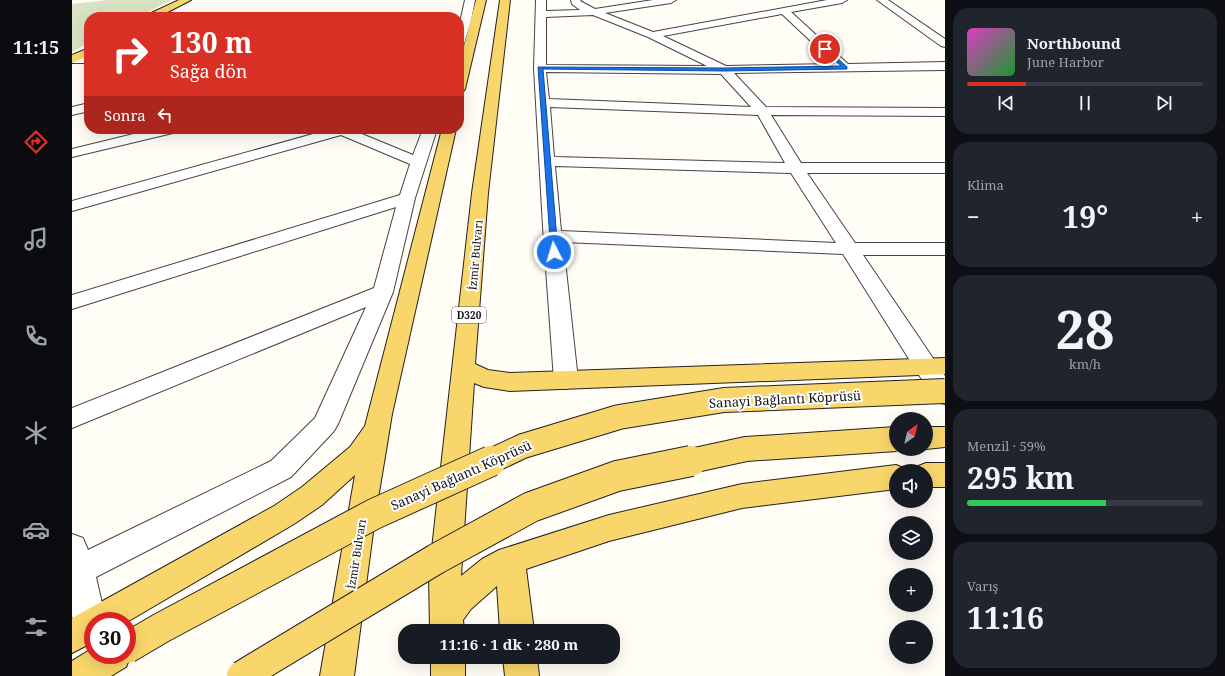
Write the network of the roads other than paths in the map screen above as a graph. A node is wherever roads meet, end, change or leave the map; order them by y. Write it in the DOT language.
graph roads {
  1 [pos="186,0"];
  2 [pos="470,0"];
  3 [pos="481,0"];
  4 [pos="505,0"];
  5 [pos="576,0"];
  6 [pos="671,0"];
  7 [pos="842,0"];
  8 [pos="882,0"];
  9 [pos="541,7"];
  10 [pos="784,11"];
  11 [pos="161,12"];
  12 [pos="594,12"];
  13 [pos="464,19"];
  14 [pos="652,35"];
  15 [pos="945,44"];
  16 [pos="84,54"];
  17 [pos="72,60"];
  18 [pos="84,60"];
  19 [pos="945,66"];
  20 [pos="540,68"];
  21 [pos="845,68"];
  22 [pos="464,69"];
  23 [pos="724,70"];
  24 [pos="543,103"];
  25 [pos="84,108"];
  26 [pos="72,111"];
  27 [pos="762,111"];
  28 [pos="945,112"];
  29 [pos="151,134"];
  30 [pos="329,134"];
  31 [pos="352,134"];
  32 [pos="428,134"];
  33 [pos="448,134"];
  34 [pos="72,153"];
  35 [pos="547,161"];
  36 [pos="418,162"];
  37 [pos="796,168"];
  38 [pos="945,168"];
  39 [pos="407,198"];
  40 [pos="72,206"];
  41 [pos="553,236"];
  42 [pos="850,249"];
  43 [pos="945,249"];
  44 [pos="383,292"];
  45 [pos="72,302"];
  46 [pos="936,366"];
  47 [pos="464,368"];
  48 [pos="566,380"];
  49 [pos="945,391"];
  50 [pos="945,395"];
  51 [pos="72,418"];
  52 [pos="377,430"];
  53 [pos="945,437"];
  54 [pos="933,438"];
  55 [pos="889,439"];
  56 [pos="945,475"];
  57 [pos="933,476"];
  58 [pos="889,478"];
  59 [pos="76,559"];
  60 [pos="510,560"];
  61 [pos="85,612"];
  62 [pos="113,612"];
  63 [pos="447,622"];
  64 [pos="517,624"];
  65 [pos="136,643"];
  66 [pos="99,664"];
  67 [pos="448,664"];
  68 [pos="521,664"];
  69 [pos="79,676"];
  70 [pos="242,676"];
  71 [pos="337,676"];
  72 [pos="448,676"];
  73 [pos="522,676"];
  1 -- 11 [label="main road"];
  2 -- 13 [label="street"];
  3 -- 22 [label="main road"];
  4 -- 47 [label="main road, İzmir Bulvarı / D320"];
  5 -- 12 [label="street"];
  6 -- 12 [label="street"];
  7 -- 10 [label="street"];
  8 -- 15 [label="street"];
  9 -- 12 [label="street"];
  9 -- 20 [label="street"];
  10 -- 14 [label="street"];
  10 -- 21 [label="street"];
  12 -- 14 [label="street"];
  14 -- 23 [label="street"];
  16 -- 17 [label="main road"];
  17 -- 18 [label="street"];
  19 -- 21 [label="street"];
  20 -- 23 [label="street"];
  20 -- 24 [label="street"];
  21 -- 23 [label="street"];
  23 -- 27 [label="street"];
  24 -- 27 [label="street"];
  24 -- 35 [label="street"];
  25 -- 26 [label="street"];
  27 -- 28 [label="street"];
  27 -- 37 [label="street"];
  29 -- 34 [label="street"];
  30 -- 40 [label="street"];
  31 -- 36 [label="street"];
  32 -- 36 [label="street"];
  33 -- 52 [label="main road, İzmir Bulvarı"];
  35 -- 37 [label="street"];
  35 -- 41 [label="street"];
  36 -- 39 [label="street"];
  37 -- 38 [label="street"];
  37 -- 42 [label="street"];
  39 -- 44 [label="street"];
  39 -- 45 [label="street"];
  41 -- 42 [label="street"];
  41 -- 48 [label="street"];
  42 -- 43 [label="street"];
  42 -- 46 [label="street"];
  44 -- 51 [label="street"];
  44 -- 59 [label="street"];
  46 -- 48 [label="main road"];
  46 -- 50 [label="street"];
  47 -- 48 [label="main road"];
  47 -- 63 [label="main road, İzmir Bulvarı / D320"];
  49 -- 65 [label="main road, Sanayi Bağlantı Köprüsü, bridge"];
  52 -- 62 [label="main road"];
  52 -- 71 [label="main road, İzmir Bulvarı"];
  53 -- 54 [label="main road"];
  55 -- 70 [label="main road, bridge"];
  56 -- 57 [label="main road"];
  58 -- 60 [label="main road"];
  59 -- 61 [label="street"];
  60 -- 63 [label="main road"];
  60 -- 64 [label="main road"];
  66 -- 69 [label="main road"];
  67 -- 72 [label="main road"];
  68 -- 73 [label="main road"];
}
